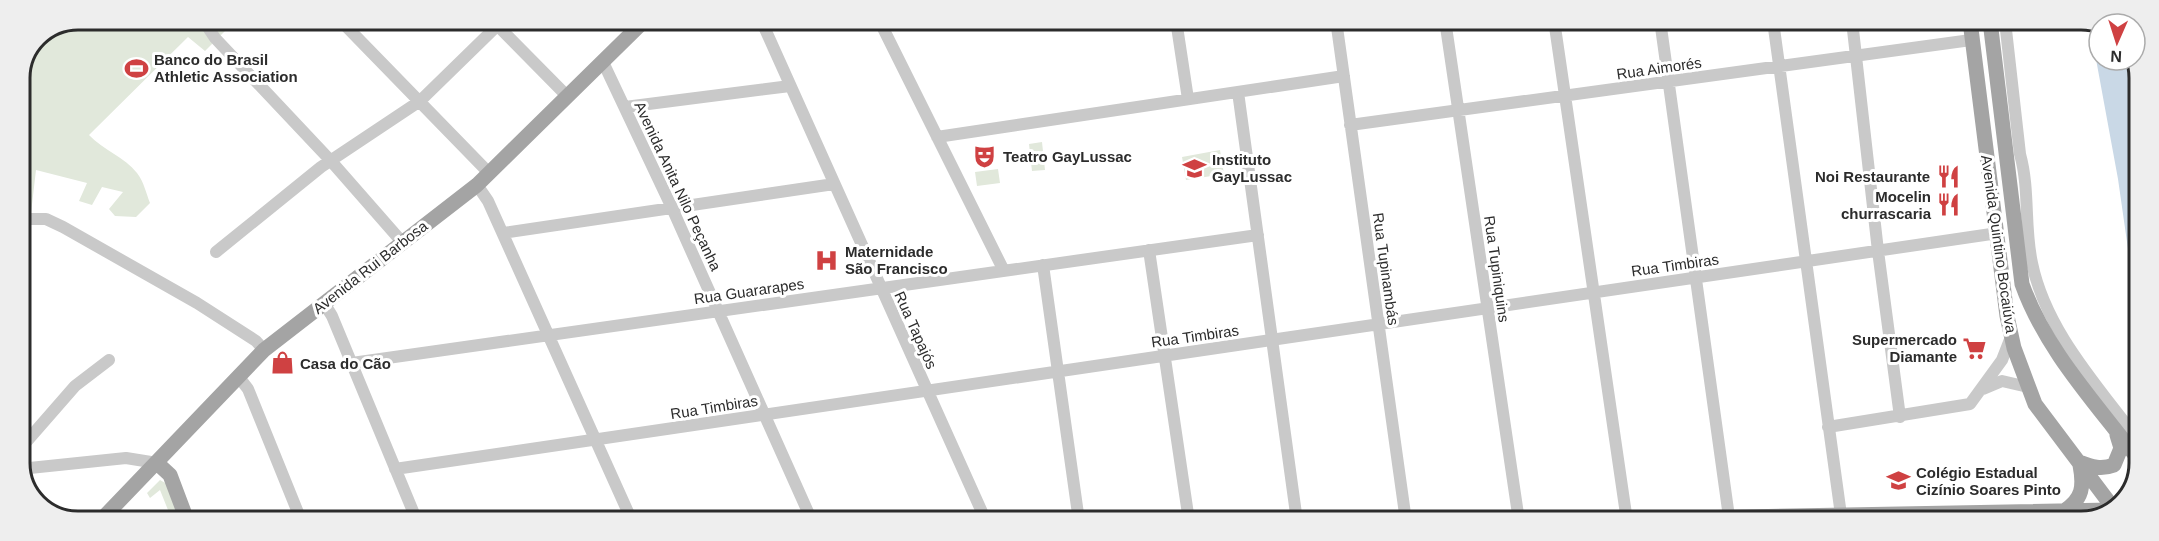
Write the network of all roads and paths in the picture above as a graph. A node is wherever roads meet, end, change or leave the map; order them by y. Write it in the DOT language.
graph roads {
  1 [pos="210,30"];
  2 [pos="350,30"];
  3 [pos="490,30"];
  4 [pos="505,30"];
  5 [pos="635,30"];
  6 [pos="765,30"];
  7 [pos="884,30"];
  8 [pos="1178,30"];
  9 [pos="1337,30"];
  10 [pos="1446,30"];
  11 [pos="1555,30"];
  12 [pos="1661,30"];
  13 [pos="1774,30"];
  14 [pos="1853,30"];
  15 [pos="1970,30"];
  16 [pos="1991,30"];
  17 [pos="2006,30"];
  18 [pos="1971,40"];
  19 [pos="1857,56"];
  20 [pos="603,62"];
  21 [pos="1779,66"];
  22 [pos="1344,76"];
  23 [pos="1668,82"];
  24 [pos="790,86"];
  25 [pos="1238,92"];
  26 [pos="566,95"];
  27 [pos="1565,96"];
  28 [pos="1188,99"];
  29 [pos="420,101"];
  30 [pos="626,106"];
  31 [pos="1458,110"];
  32 [pos="1350,125"];
  33 [pos="937,137"];
  34 [pos="331,161"];
  35 [pos="489,173"];
  36 [pos="834,184"];
  37 [pos="477,185"];
  38 [pos="672,208"];
  39 [pos="30,219"];
  40 [pos="502,233"];
  41 [pos="1998,233"];
  42 [pos="1258,235"];
  43 [pos="402,242"];
  44 [pos="1149,250"];
  45 [pos="1878,251"];
  46 [pos="216,252"];
  47 [pos="1806,261"];
  48 [pos="1043,265"];
  49 [pos="1004,271"];
  50 [pos="1695,278"];
  51 [pos="881,288"];
  52 [pos="1592,293"];
  53 [pos="324,303"];
  54 [pos="1488,308"];
  55 [pos="718,311"];
  56 [pos="1378,324"];
  57 [pos="549,335"];
  58 [pos="2011,337"];
  59 [pos="1272,340"];
  60 [pos="264,350"];
  61 [pos="1164,356"];
  62 [pos="109,360"];
  63 [pos="352,363"];
  64 [pos="1059,371"];
  65 [pos="238,376"];
  66 [pos="2028,387"];
  67 [pos="1982,390"];
  68 [pos="927,391"];
  69 [pos="765,415"];
  70 [pos="1900,417"];
  71 [pos="1828,427"];
  72 [pos="2129,428"];
  73 [pos="2116,431"];
  74 [pos="30,438"];
  75 [pos="596,440"];
  76 [pos="2129,448"];
  77 [pos="2079,462"];
  78 [pos="157,463"];
  79 [pos="30,468"];
  80 [pos="395,469"];
  81 [pos="2107,503"];
  82 [pos="2081,510"];
  83 [pos="2090,510"];
  84 [pos="111,511"];
  85 [pos="184,511"];
  86 [pos="297,511"];
  87 [pos="413,511"];
  88 [pos="628,511"];
  89 [pos="808,511"];
  90 [pos="981,511"];
  91 [pos="1078,511"];
  92 [pos="1187,511"];
  93 [pos="1296,511"];
  94 [pos="1405,511"];
  95 [pos="1518,511"];
  96 [pos="1626,511"];
  97 [pos="1728,511"];
  98 [pos="1840,511"];
  99 [pos="2064,511"];
  1 -- 34 [label="street"];
  2 -- 29 [label="street"];
  3 -- 29 [label="street"];
  4 -- 26 [label="street"];
  5 -- 20 [label="main road, Avenida Rui Barbosa"];
  6 -- 24 [label="street, Rua Tapajós"];
  7 -- 33 [label="street"];
  8 -- 28 [label="street"];
  9 -- 22 [label="street, Rua Tupinambás"];
  10 -- 31 [label="street, Rua Tupiniquins"];
  11 -- 27 [label="street"];
  12 -- 23 [label="street"];
  13 -- 21 [label="street"];
  14 -- 19 [label="street"];
  15 -- 18 [label="main road, Avenida Quintino Bocaiúva"];
  16 -- 73 [label="main road, Avenida Quintino Bocaiúva"];
  17 -- 72 [label="street"];
  18 -- 19 [label="street, Rua Aimorés"];
  18 -- 41 [label="main road, Avenida Quintino Bocaiúva"];
  19 -- 21 [label="street, Rua Aimorés"];
  19 -- 45 [label="street"];
  20 -- 26 [label="main road, Avenida Rui Barbosa"];
  20 -- 30 [label="street, Avenida Anita Nilo Peçanha"];
  21 -- 23 [label="street, Rua Aimorés"];
  21 -- 47 [label="street"];
  22 -- 25 [label="street"];
  22 -- 32 [label="street, Rua Tupinambás"];
  23 -- 27 [label="street, Rua Aimorés"];
  23 -- 50 [label="street"];
  24 -- 30 [label="street"];
  24 -- 36 [label="street, Rua Tapajós"];
  25 -- 28 [label="street"];
  25 -- 42 [label="street"];
  26 -- 35 [label="main road, Avenida Rui Barbosa"];
  27 -- 31 [label="street, Rua Aimorés"];
  27 -- 52 [label="street"];
  28 -- 33 [label="street"];
  29 -- 34 [label="street"];
  29 -- 35 [label="street"];
  30 -- 38 [label="street, Avenida Anita Nilo Peçanha"];
  31 -- 32 [label="street, Rua Aimorés"];
  31 -- 54 [label="street, Rua Tupiniquins"];
  32 -- 56 [label="street, Rua Tupinambás"];
  33 -- 49 [label="street"];
  34 -- 43 [label="street"];
  34 -- 46 [label="street"];
  35 -- 37 [label="main road, Avenida Rui Barbosa"];
  36 -- 38 [label="street"];
  36 -- 51 [label="street, Rua Tapajós"];
  37 -- 40 [label="street"];
  37 -- 43 [label="main road, Avenida Rui Barbosa"];
  38 -- 40 [label="street"];
  38 -- 55 [label="street, Avenida Anita Nilo Peçanha"];
  39 -- 60 [label="street"];
  40 -- 57 [label="street"];
  41 -- 45 [label="street, Rua Timbiras"];
  41 -- 58 [label="main road, Avenida Quintino Bocaiúva"];
  42 -- 44 [label="street, Rua Guararapes"];
  42 -- 59 [label="street"];
  43 -- 53 [label="main road, Avenida Rui Barbosa"];
  44 -- 48 [label="street, Rua Guararapes"];
  44 -- 61 [label="street"];
  45 -- 47 [label="street, Rua Timbiras"];
  45 -- 70 [label="street"];
  47 -- 50 [label="street, Rua Timbiras"];
  47 -- 71 [label="street"];
  48 -- 49 [label="street, Rua Guararapes"];
  48 -- 64 [label="street"];
  49 -- 51 [label="street, Rua Guararapes"];
  50 -- 52 [label="street, Rua Timbiras"];
  50 -- 97 [label="street"];
  51 -- 55 [label="street, Rua Guararapes"];
  51 -- 68 [label="street, Rua Tapajós"];
  52 -- 54 [label="street, Rua Timbiras"];
  52 -- 96 [label="street"];
  53 -- 60 [label="main road, Avenida Rui Barbosa"];
  53 -- 63 [label="street"];
  54 -- 56 [label="street, Rua Timbiras"];
  54 -- 95 [label="street, Rua Tupiniquins"];
  55 -- 57 [label="street, Rua Guararapes"];
  55 -- 69 [label="street, Avenida Anita Nilo Peçanha"];
  56 -- 59 [label="street, Rua Timbiras"];
  56 -- 94 [label="street, Rua Tupinambás"];
  57 -- 63 [label="street, Rua Guararapes"];
  57 -- 75 [label="street"];
  58 -- 66 [label="main road, Avenida Quintino Bocaiúva"];
  58 -- 67 [label="street"];
  59 -- 61 [label="street, Rua Timbiras"];
  59 -- 93 [label="street"];
  60 -- 65 [label="main road, Avenida Rui Barbosa"];
  61 -- 64 [label="street, Rua Timbiras"];
  61 -- 92 [label="street"];
  62 -- 74 [label="street"];
  63 -- 80 [label="street"];
  64 -- 68 [label="street, Rua Timbiras"];
  64 -- 91 [label="street"];
  65 -- 78 [label="main road, Avenida Rui Barbosa"];
  65 -- 86 [label="street"];
  66 -- 67 [label="street"];
  66 -- 77 [label="main road, Avenida Quintino Bocaiúva"];
  67 -- 70 [label="street"];
  68 -- 69 [label="street, Rua Timbiras"];
  68 -- 90 [label="street, Rua Tapajós"];
  69 -- 75 [label="street, Rua Timbiras"];
  69 -- 89 [label="street, Avenida Anita Nilo Peçanha"];
  70 -- 71 [label="street"];
  71 -- 98 [label="street"];
  73 -- 76 [label="main road, Avenida Quintino Bocaiúva"];
  73 -- 77 [label="main road"];
  75 -- 80 [label="street, Rua Timbiras"];
  75 -- 88 [label="street"];
  77 -- 81 [label="main road, Avenida Quintino Bocaiúva"];
  77 -- 99 [label="main road"];
  78 -- 79 [label="street"];
  78 -- 84 [label="main road, Avenida Rui Barbosa"];
  78 -- 85 [label="main road"];
  80 -- 87 [label="street"];
  82 -- 83 [label="main road"];
  82 -- 99 [label="main road"];
}
